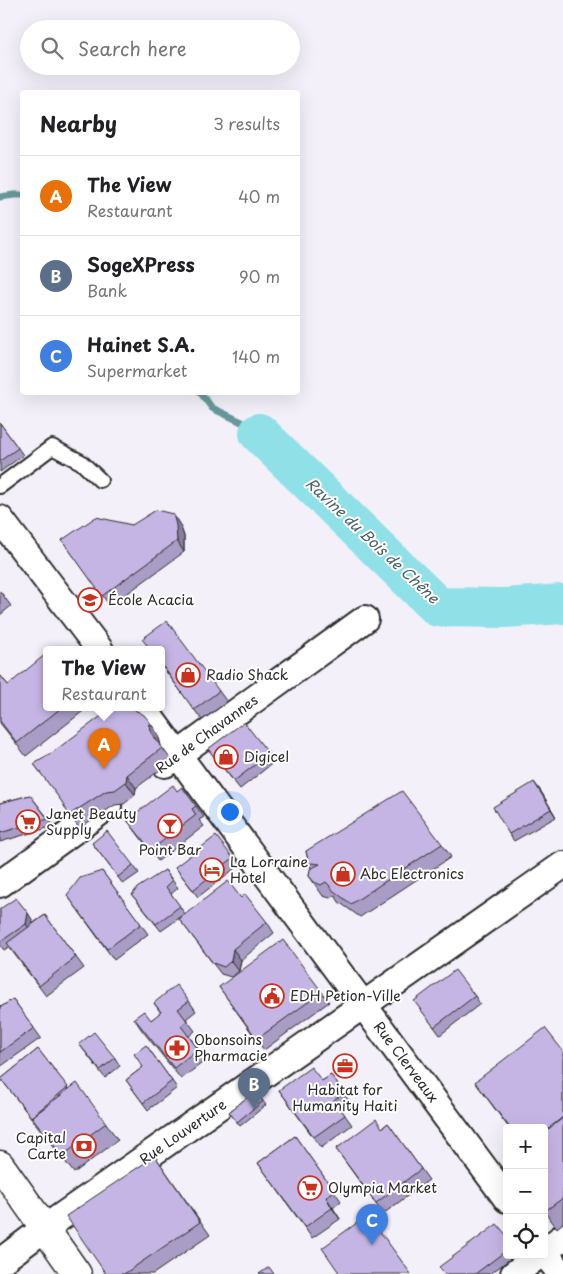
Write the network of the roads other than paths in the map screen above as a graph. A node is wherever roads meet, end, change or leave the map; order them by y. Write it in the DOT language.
graph roads {
  1 [pos="100,480"];
  2 [pos="0,486"];
  3 [pos="0,519"];
  4 [pos="365,619"];
  5 [pos="97,646"];
  6 [pos="145,711"];
  7 [pos="179,754"];
  8 [pos="148,777"];
  9 [pos="124,794"];
  10 [pos="563,865"];
  11 [pos="0,884"];
  12 [pos="363,1005"];
  13 [pos="0,1165"];
  14 [pos="503,1194"];
  15 [pos="45,1228"];
  16 [pos="563,1237"];
  17 [pos="548,1249"];
  18 [pos="548,1257"];
  19 [pos="534,1259"];
  20 [pos="0,1262"];
  21 [pos="77,1274"];
  22 [pos="514,1274"];
  23 [pos="561,1274"];
  1 -- 2 [label="lane"];
  3 -- 5 [label="street"];
  4 -- 7 [label="street, Rue de Chavannes"];
  6 -- 7 [label="street, Rue Clerveaux"];
  7 -- 8 [label="street, Rue de Chavannes"];
  7 -- 12 [label="street, Rue Clerveaux"];
  9 -- 11 [label="street"];
  10 -- 12 [label="street, Rue Louverture"];
  12 -- 14 [label="street, Rue Clerveaux"];
  12 -- 15 [label="street, Rue Louverture"];
  13 -- 15 [label="main road"];
  15 -- 20 [label="street, Rue Louverture"];
  15 -- 21 [label="main road"];
  16 -- 17 [label="street"];
  18 -- 23 [label="street"];
  19 -- 22 [label="street"];
}
